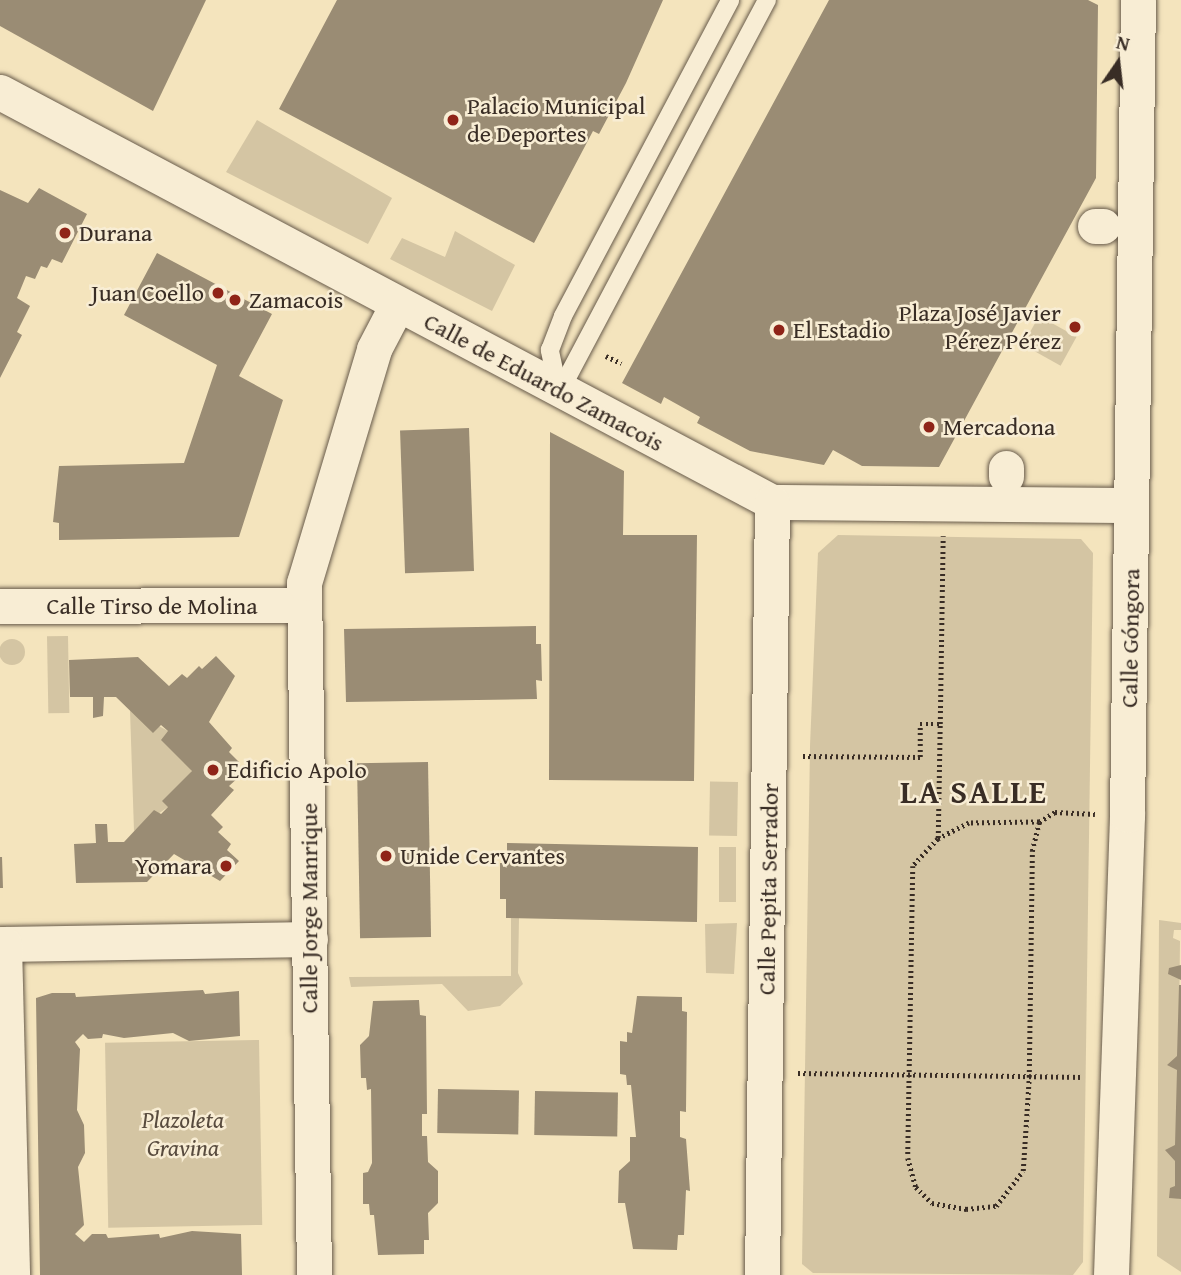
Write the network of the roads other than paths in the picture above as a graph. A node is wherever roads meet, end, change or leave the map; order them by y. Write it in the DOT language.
graph roads {
  1 [pos="730,0"];
  2 [pos="767,0"];
  3 [pos="1138,0"];
  4 [pos="0,92"];
  5 [pos="397,305"];
  6 [pos="560,391"];
  7 [pos="772,502"];
  8 [pos="1131,505"];
  9 [pos="303,605"];
  10 [pos="0,607"];
  11 [pos="310,939"];
  12 [pos="2,944"];
  13 [pos="12,1275"];
  14 [pos="314,1275"];
  15 [pos="762,1275"];
  16 [pos="1111,1275"];
  1 -- 6 [label="lane"];
  2 -- 6 [label="lane"];
  3 -- 8 [label="street, Calle Góngora"];
  4 -- 5 [label="street, Calle de Eduardo Zamacois"];
  5 -- 6 [label="street, Calle de Eduardo Zamacois"];
  5 -- 9 [label="street, Calle Jorge Manrique"];
  6 -- 7 [label="street, Calle de Eduardo Zamacois"];
  7 -- 8 [label="street, Calle de Eduardo Zamacois"];
  7 -- 15 [label="street, Calle Pepita Serrador"];
  8 -- 16 [label="street, Calle Góngora"];
  9 -- 10 [label="street, Calle Tirso de Molina"];
  9 -- 11 [label="street, Calle Jorge Manrique"];
  11 -- 12 [label="street"];
  11 -- 14 [label="street, Calle Jorge Manrique"];
  12 -- 13 [label="street"];
}
